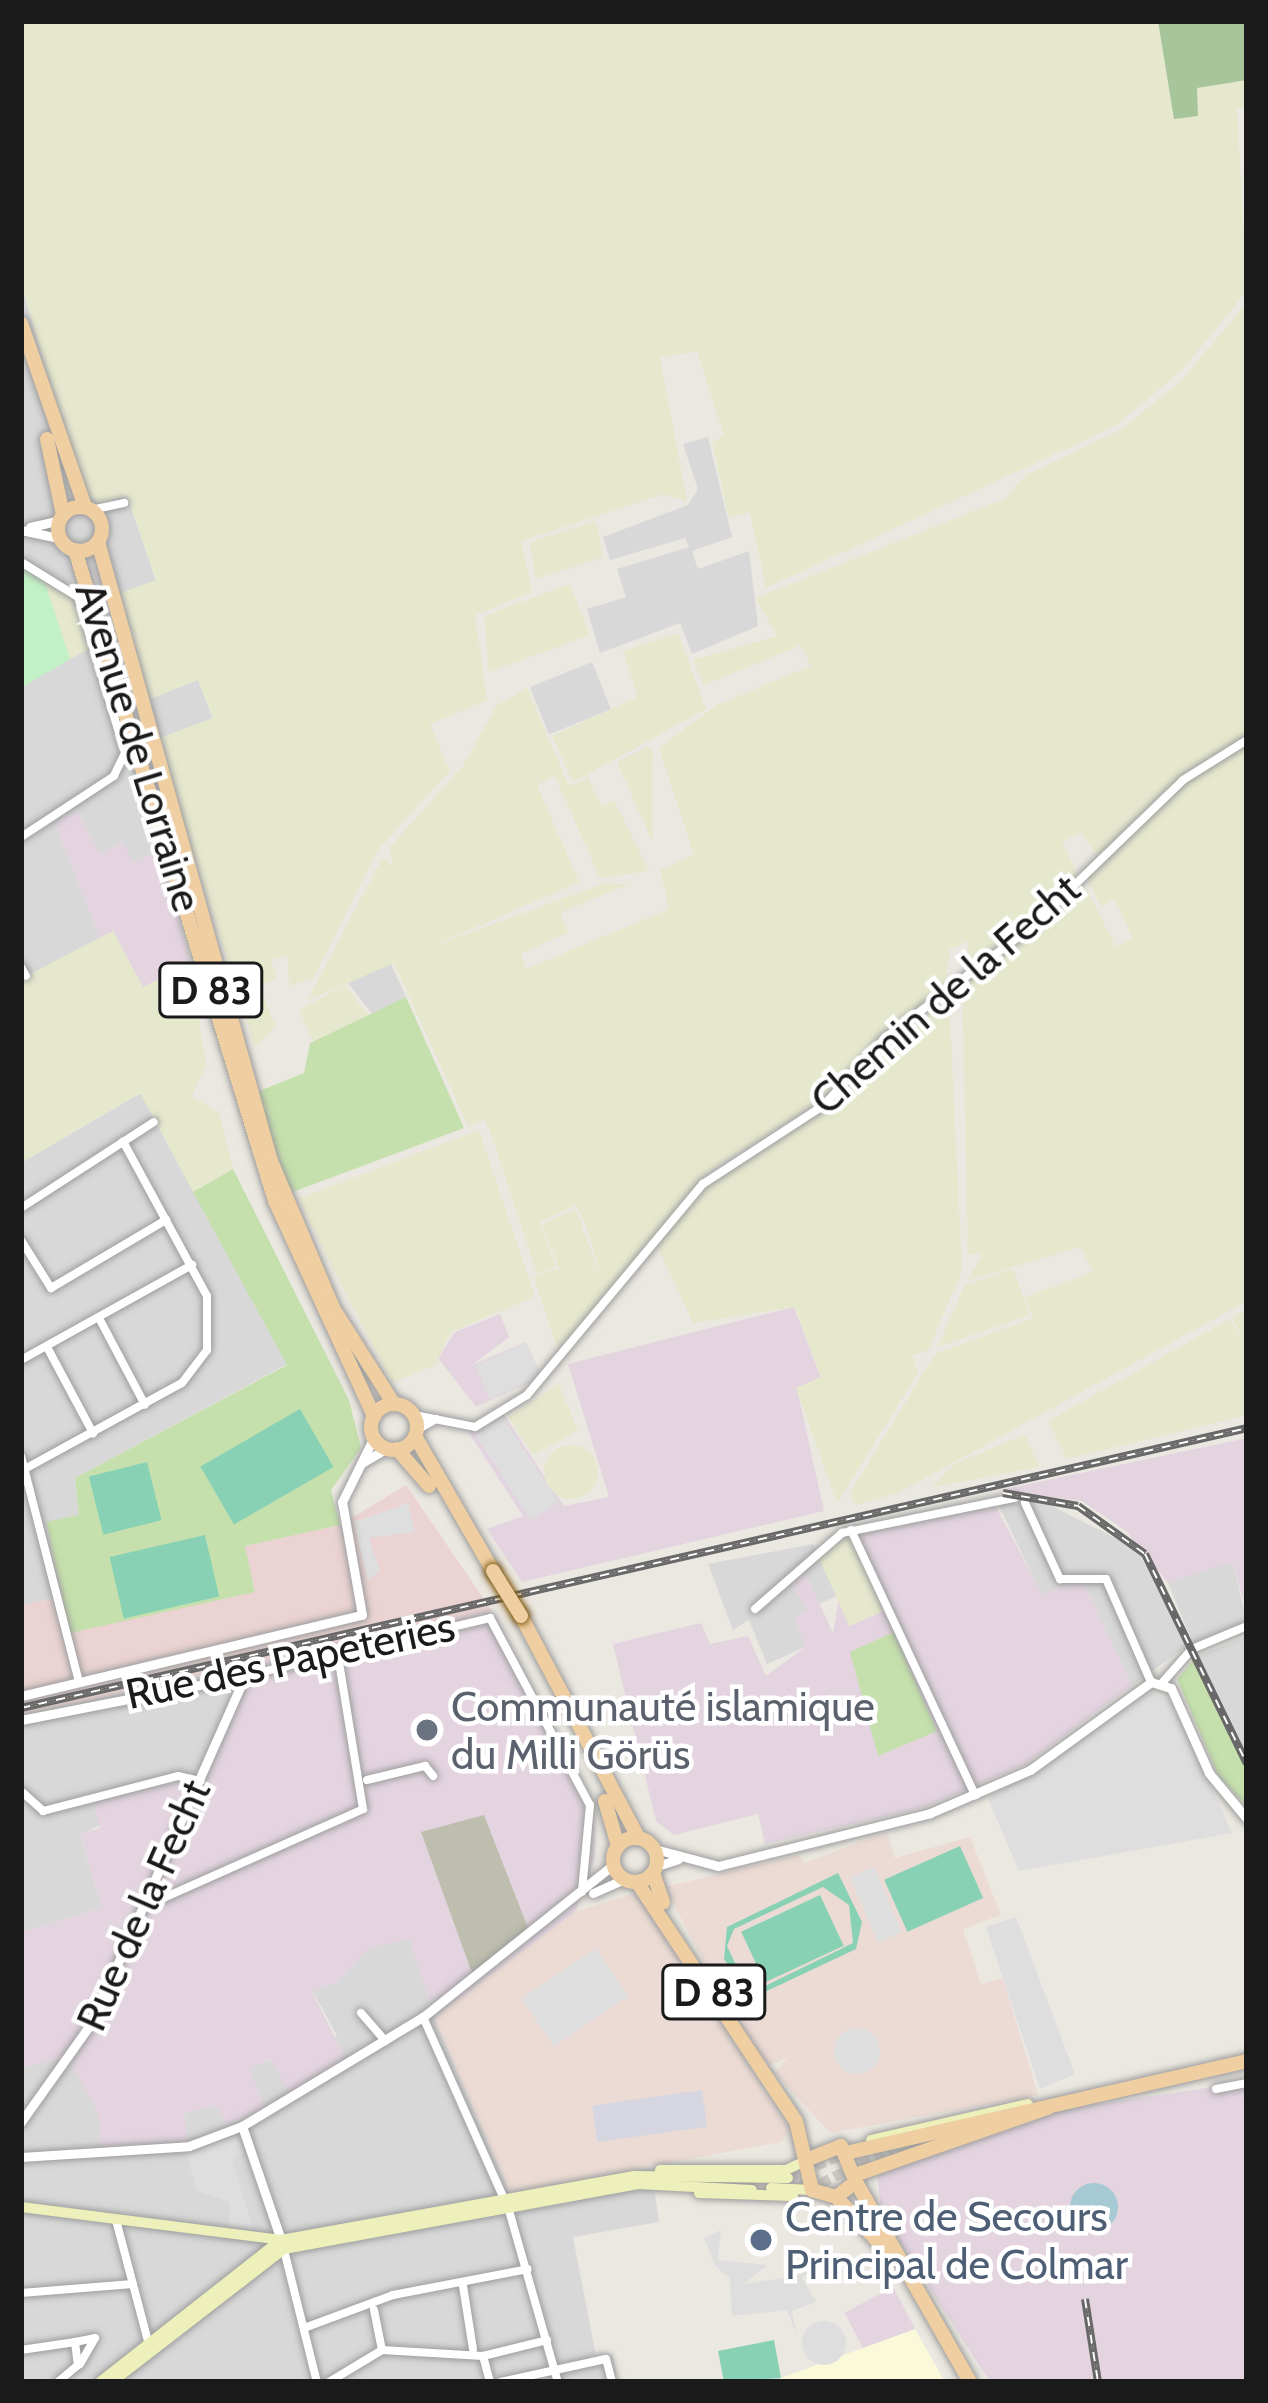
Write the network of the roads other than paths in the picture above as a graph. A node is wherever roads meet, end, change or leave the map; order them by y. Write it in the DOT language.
graph roads {
  1 [pos="21,323"];
  2 [pos="21,354"];
  3 [pos="124,503"];
  4 [pos="96,511"];
  5 [pos="62,518"];
  6 [pos="23,530"];
  7 [pos="60,538"];
  8 [pos="98,542"];
  9 [pos="75,550"];
  10 [pos="21,562"];
  11 [pos="1247,740"];
  12 [pos="21,837"];
  13 [pos="154,1123"];
  14 [pos="122,1141"];
  15 [pos="21,1208"];
  16 [pos="166,1220"];
  17 [pos="21,1240"];
  18 [pos="192,1265"];
  19 [pos="98,1318"];
  20 [pos="47,1347"];
  21 [pos="21,1360"];
  22 [pos="394,1404"];
  23 [pos="145,1405"];
  24 [pos="374,1416"];
  25 [pos="415,1427"];
  26 [pos="93,1432"];
  27 [pos="374,1437"];
  28 [pos="392,1449"];
  29 [pos="21,1456"];
  30 [pos="362,1463"];
  31 [pos="24,1470"];
  32 [pos="1014,1498"];
  33 [pos="1025,1503"];
  34 [pos="850,1530"];
  35 [pos="490,1573"];
  36 [pos="754,1609"];
  37 [pos="518,1618"];
  38 [pos="1247,1626"];
  39 [pos="337,1650"];
  40 [pos="245,1676"];
  41 [pos="79,1682"];
  42 [pos="1157,1683"];
  43 [pos="21,1696"];
  44 [pos="21,1720"];
  45 [pos="433,1776"];
  46 [pos="367,1780"];
  47 [pos="200,1781"];
  48 [pos="21,1791"];
  49 [pos="976,1797"];
  50 [pos="1247,1819"];
  51 [pos="638,1838"];
  52 [pos="618,1846"];
  53 [pos="655,1849"];
  54 [pos="678,1858"];
  55 [pos="614,1865"];
  56 [pos="655,1870"];
  57 [pos="584,1877"];
  58 [pos="630,1881"];
  59 [pos="599,1883"];
  60 [pos="579,1897"];
  61 [pos="150,1904"];
  62 [pos="361,2013"];
  63 [pos="423,2017"];
  64 [pos="386,2041"];
  65 [pos="1247,2065"];
  66 [pos="1247,2083"];
  67 [pos="1216,2089"];
  68 [pos="1028,2104"];
  69 [pos="1052,2106"];
  70 [pos="21,2122"];
  71 [pos="242,2126"];
  72 [pos="871,2140"];
  73 [pos="834,2144"];
  74 [pos="892,2149"];
  75 [pos="850,2152"];
  76 [pos="21,2157"];
  77 [pos="808,2159"];
  78 [pos="634,2176"];
  79 [pos="857,2178"];
  80 [pos="788,2179"];
  81 [pos="679,2185"];
  82 [pos="812,2190"];
  83 [pos="793,2196"];
  84 [pos="836,2197"];
  85 [pos="506,2203"];
  86 [pos="21,2207"];
  87 [pos="116,2220"];
  88 [pos="255,2238"];
  89 [pos="282,2245"];
  90 [pos="256,2254"];
  91 [pos="529,2269"];
  92 [pos="133,2284"];
  93 [pos="464,2286"];
  94 [pos="21,2293"];
  95 [pos="374,2310"];
  96 [pos="304,2328"];
  97 [pos="148,2341"];
  98 [pos="547,2341"];
  99 [pos="75,2342"];
  100 [pos="472,2349"];
  101 [pos="21,2350"];
  102 [pos="382,2350"];
  103 [pos="483,2356"];
  104 [pos="79,2365"];
  105 [pos="554,2368"];
  106 [pos="58,2382"];
  107 [pos="100,2382"];
  108 [pos="112,2382"];
  109 [pos="317,2382"];
  110 [pos="333,2382"];
  111 [pos="490,2382"];
  112 [pos="501,2382"];
  113 [pos="557,2382"];
  114 [pos="611,2382"];
  115 [pos="959,2382"];
  116 [pos="970,2382"];
  1 -- 4 [label="main road, Avenue de Lorraine"];
  2 -- 5 [label="main road, Avenue de Lorraine"];
  3 -- 4 [label="street"];
  4 -- 5 [label="main road"];
  4 -- 8 [label="main road, Avenue de Lorraine"];
  5 -- 6 [label="street"];
  5 -- 7 [label="main road, Avenue de Lorraine"];
  6 -- 7 [label="street"];
  7 -- 9 [label="main road, Avenue de Lorraine"];
  8 -- 9 [label="main road, Avenue de Lorraine"];
  8 -- 22 [label="main road, Avenue de Lorraine / D 83"];
  9 -- 24 [label="main road, Avenue de Lorraine / D 83"];
  10 -- 12 [label="street"];
  11 -- 25 [label="street, Chemin de la Fecht"];
  13 -- 14 [label="street"];
  14 -- 15 [label="street"];
  14 -- 16 [label="street"];
  16 -- 17 [label="street"];
  16 -- 18 [label="street"];
  18 -- 19 [label="street"];
  18 -- 23 [label="street"];
  19 -- 20 [label="street"];
  19 -- 23 [label="street"];
  20 -- 21 [label="street"];
  20 -- 26 [label="street"];
  22 -- 24 [label="main road"];
  22 -- 25 [label="main road"];
  23 -- 26 [label="street"];
  24 -- 27 [label="main road"];
  25 -- 28 [label="main road"];
  25 -- 35 [label="main road"];
  26 -- 31 [label="street"];
  27 -- 28 [label="main road"];
  27 -- 30 [label="street"];
  28 -- 30 [label="street"];
  28 -- 35 [label="main road"];
  29 -- 31 [label="street"];
  30 -- 41 [label="street"];
  31 -- 41 [label="street"];
  32 -- 34 [label="street"];
  33 -- 42 [label="street"];
  34 -- 36 [label="street"];
  34 -- 49 [label="street"];
  35 -- 37 [label="main road, bridge"];
  37 -- 51 [label="main road"];
  37 -- 52 [label="main road"];
  38 -- 42 [label="street"];
  39 -- 40 [label="street, Rue des Papeteries"];
  39 -- 46 [label="street"];
  39 -- 57 [label="street, Rue des Papeteries"];
  40 -- 44 [label="street, Rue des Papeteries"];
  40 -- 47 [label="street, Rue de la Fecht"];
  41 -- 43 [label="street"];
  42 -- 49 [label="street"];
  42 -- 50 [label="street"];
  45 -- 46 [label="street"];
  46 -- 61 [label="street"];
  47 -- 48 [label="street"];
  47 -- 61 [label="street, Rue de la Fecht"];
  49 -- 54 [label="street"];
  51 -- 52 [label="main road"];
  51 -- 53 [label="main road"];
  52 -- 55 [label="main road"];
  53 -- 54 [label="street"];
  53 -- 56 [label="main road"];
  54 -- 56 [label="street"];
  55 -- 58 [label="main road"];
  55 -- 59 [label="street"];
  56 -- 58 [label="main road"];
  56 -- 73 [label="main road, D 83"];
  57 -- 59 [label="street"];
  57 -- 60 [label="street, Rue des Papeteries"];
  58 -- 60 [label="street"];
  58 -- 77 [label="main road, D 83"];
  59 -- 60 [label="street"];
  60 -- 63 [label="street"];
  61 -- 70 [label="street, Rue de la Fecht"];
  62 -- 64 [label="street"];
  63 -- 64 [label="street"];
  63 -- 85 [label="street"];
  64 -- 71 [label="street"];
  65 -- 68 [label="main road"];
  65 -- 69 [label="main road"];
  66 -- 67 [label="street"];
  68 -- 72 [label="main road"];
  68 -- 75 [label="main road"];
  69 -- 74 [label="main road"];
  69 -- 79 [label="main road"];
  71 -- 76 [label="street"];
  71 -- 89 [label="street"];
  73 -- 75 [label="main road"];
  73 -- 77 [label="main road"];
  75 -- 79 [label="main road"];
  77 -- 78 [label="main road"];
  77 -- 82 [label="main road"];
  78 -- 80 [label="main road"];
  78 -- 85 [label="main road"];
  79 -- 84 [label="main road"];
  79 -- 116 [label="main road"];
  81 -- 82 [label="main road"];
  81 -- 83 [label="main road"];
  81 -- 85 [label="main road"];
  82 -- 84 [label="main road"];
  84 -- 115 [label="main road"];
  85 -- 89 [label="main road"];
  85 -- 91 [label="street"];
  86 -- 87 [label="main road"];
  87 -- 88 [label="main road"];
  87 -- 92 [label="street"];
  88 -- 89 [label="main road"];
  88 -- 90 [label="main road"];
  89 -- 90 [label="main road"];
  89 -- 96 [label="street"];
  89 -- 108 [label="main road"];
  90 -- 97 [label="main road"];
  91 -- 93 [label="street"];
  91 -- 98 [label="street"];
  92 -- 94 [label="street"];
  92 -- 97 [label="street"];
  93 -- 95 [label="street"];
  93 -- 100 [label="street"];
  95 -- 96 [label="street"];
  95 -- 102 [label="street"];
  96 -- 109 [label="street"];
  97 -- 107 [label="main road"];
  98 -- 103 [label="street"];
  98 -- 105 [label="street"];
  99 -- 101 [label="street"];
  99 -- 104 [label="street"];
  99 -- 104 [label="street"];
  100 -- 102 [label="street"];
  100 -- 103 [label="street"];
  102 -- 110 [label="street"];
  103 -- 111 [label="street"];
  104 -- 106 [label="street"];
  105 -- 112 [label="street"];
  105 -- 113 [label="street"];
  105 -- 114 [label="street"];
}
